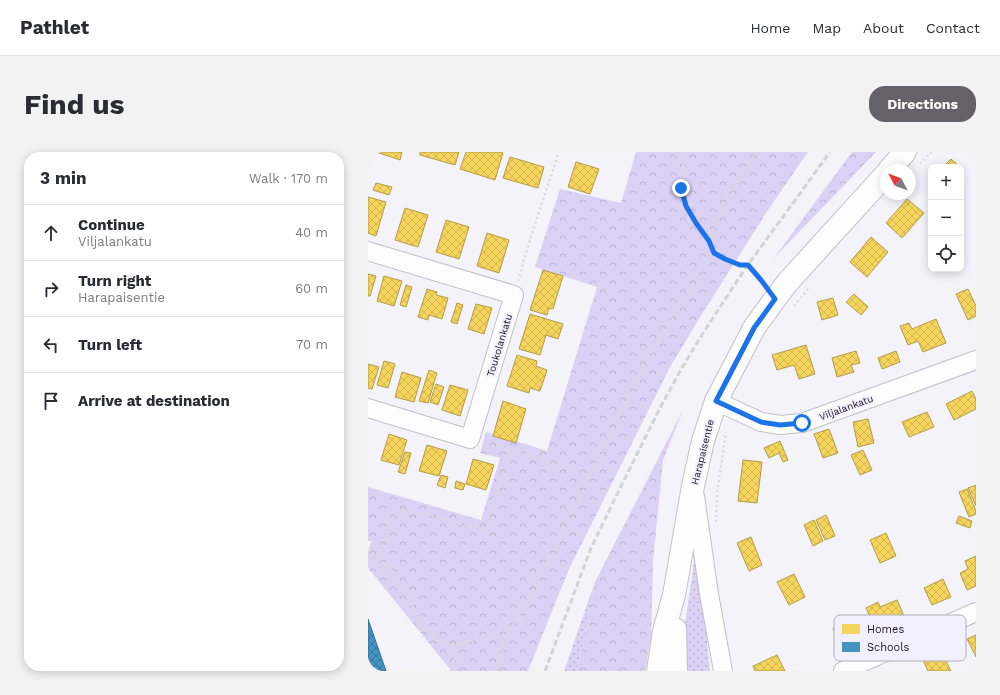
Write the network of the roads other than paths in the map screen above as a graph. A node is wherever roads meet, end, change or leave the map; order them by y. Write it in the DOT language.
graph roads {
  1 [pos="905,152"];
  2 [pos="894,164"];
  3 [pos="880,181"];
  4 [pos="368,251"];
  5 [pos="976,360"];
  6 [pos="716,401"];
  7 [pos="368,408"];
  8 [pos="693,486"];
  9 [pos="674,595"];
  10 [pos="976,612"];
  11 [pos="966,616"];
  12 [pos="866,661"];
  13 [pos="658,671"];
  14 [pos="676,671"];
  15 [pos="723,671"];
  16 [pos="843,671"];
  1 -- 2 [label="main road"];
  3 -- 6 [label="main road, Harapaisentie"];
  4 -- 7 [label="street, Toukolankatu"];
  5 -- 6 [label="street, Viljalankatu"];
  6 -- 8 [label="main road, Harapaisentie"];
  8 -- 9 [label="main road, Harapaisentie"];
  8 -- 15 [label="street"];
  9 -- 13 [label="main road, Harapaisentie"];
  9 -- 14 [label="main road, Harapaisentie"];
  10 -- 11 [label="street"];
  12 -- 16 [label="street"];
}
